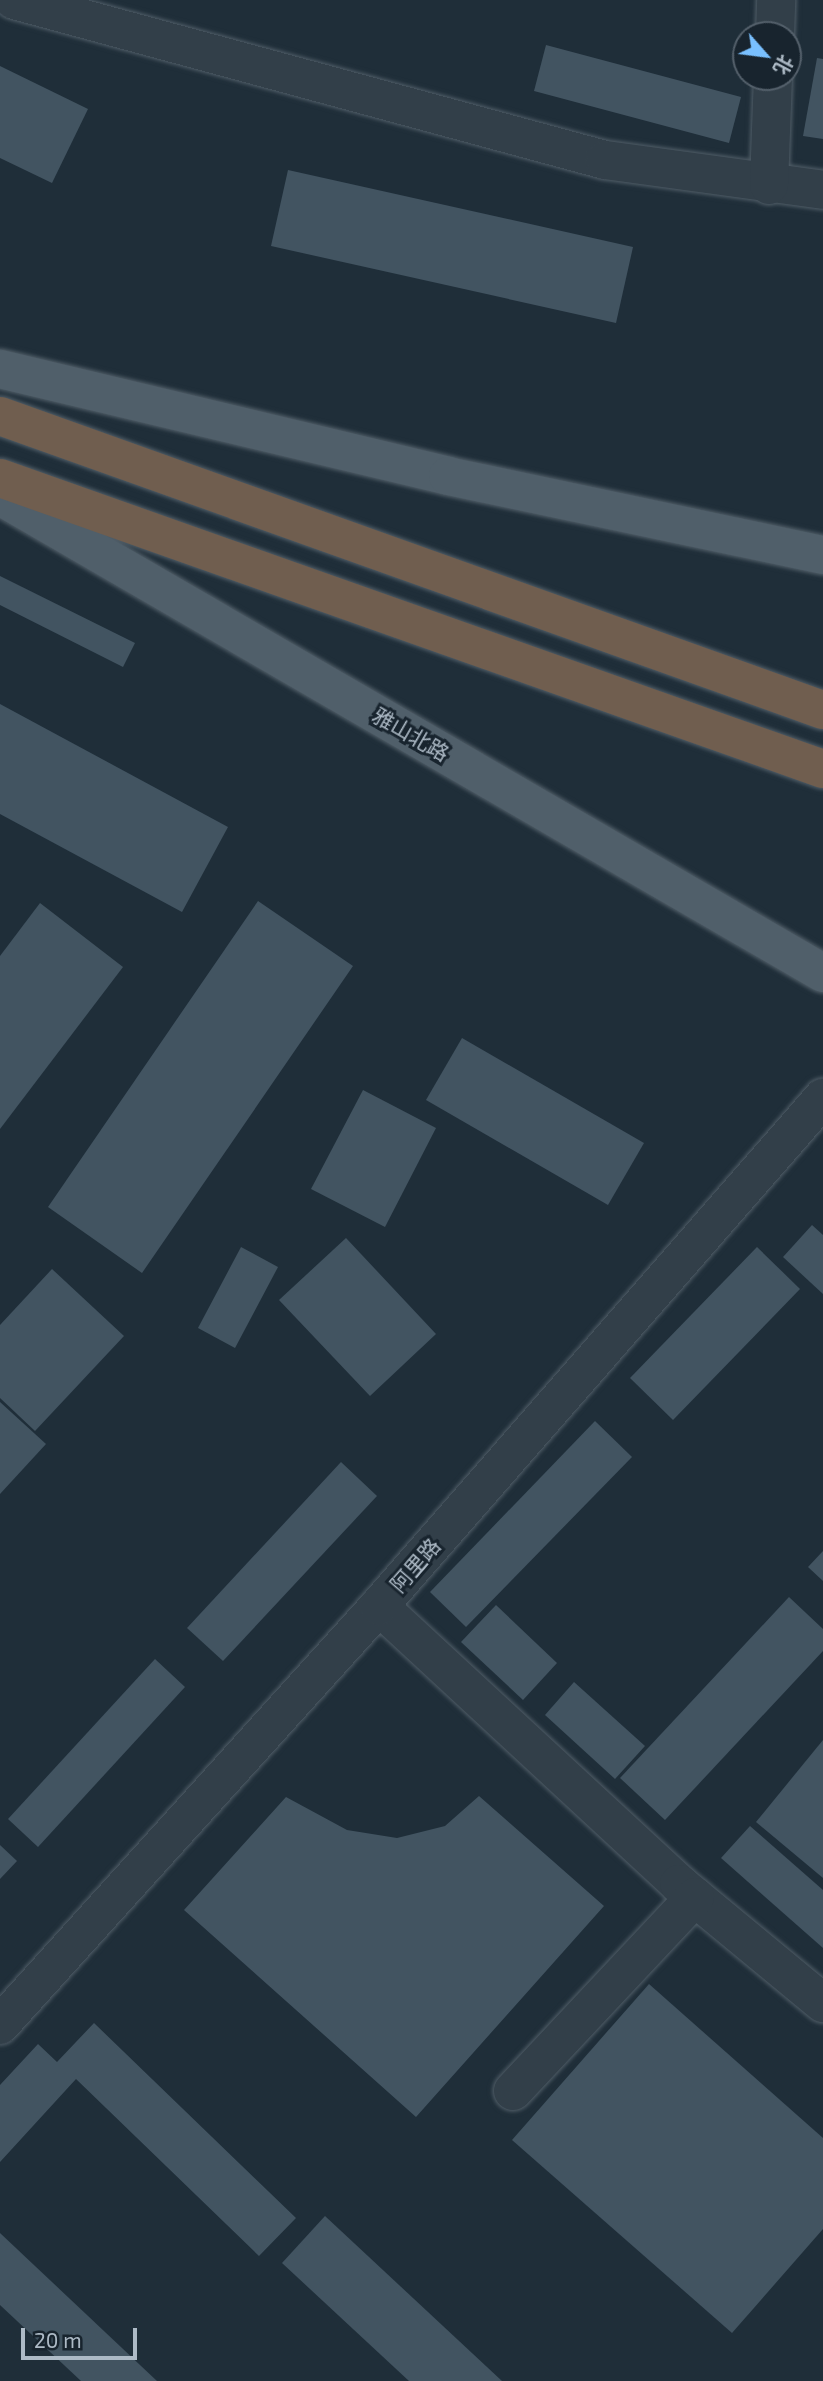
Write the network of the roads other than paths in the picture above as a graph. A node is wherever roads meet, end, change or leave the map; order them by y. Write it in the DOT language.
graph roads {
  1 [pos="14,0"];
  2 [pos="776,0"];
  3 [pos="775,21"];
  4 [pos="772,91"];
  5 [pos="769,185"];
  6 [pos="823,190"];
  7 [pos="0,369"];
  8 [pos="0,416"];
  9 [pos="0,478"];
  10 [pos="0,496"];
  11 [pos="823,555"];
  12 [pos="823,710"];
  13 [pos="823,769"];
  14 [pos="823,972"];
  15 [pos="823,1098"];
  16 [pos="379,1606"];
  17 [pos="695,1897"];
  18 [pos="823,2003"];
  19 [pos="0,2025"];
  20 [pos="513,2091"];
  1 -- 5 [label="street"];
  2 -- 3 [label="street"];
  4 -- 5 [label="street"];
  5 -- 6 [label="street"];
  7 -- 11 [label="main road"];
  8 -- 12 [label="highway"];
  9 -- 13 [label="highway"];
  10 -- 14 [label="main road, 雅山北路"];
  15 -- 16 [label="street, 阿里路"];
  16 -- 17 [label="street"];
  16 -- 19 [label="street, 阿里路"];
  17 -- 18 [label="street"];
  17 -- 20 [label="street"];
}
